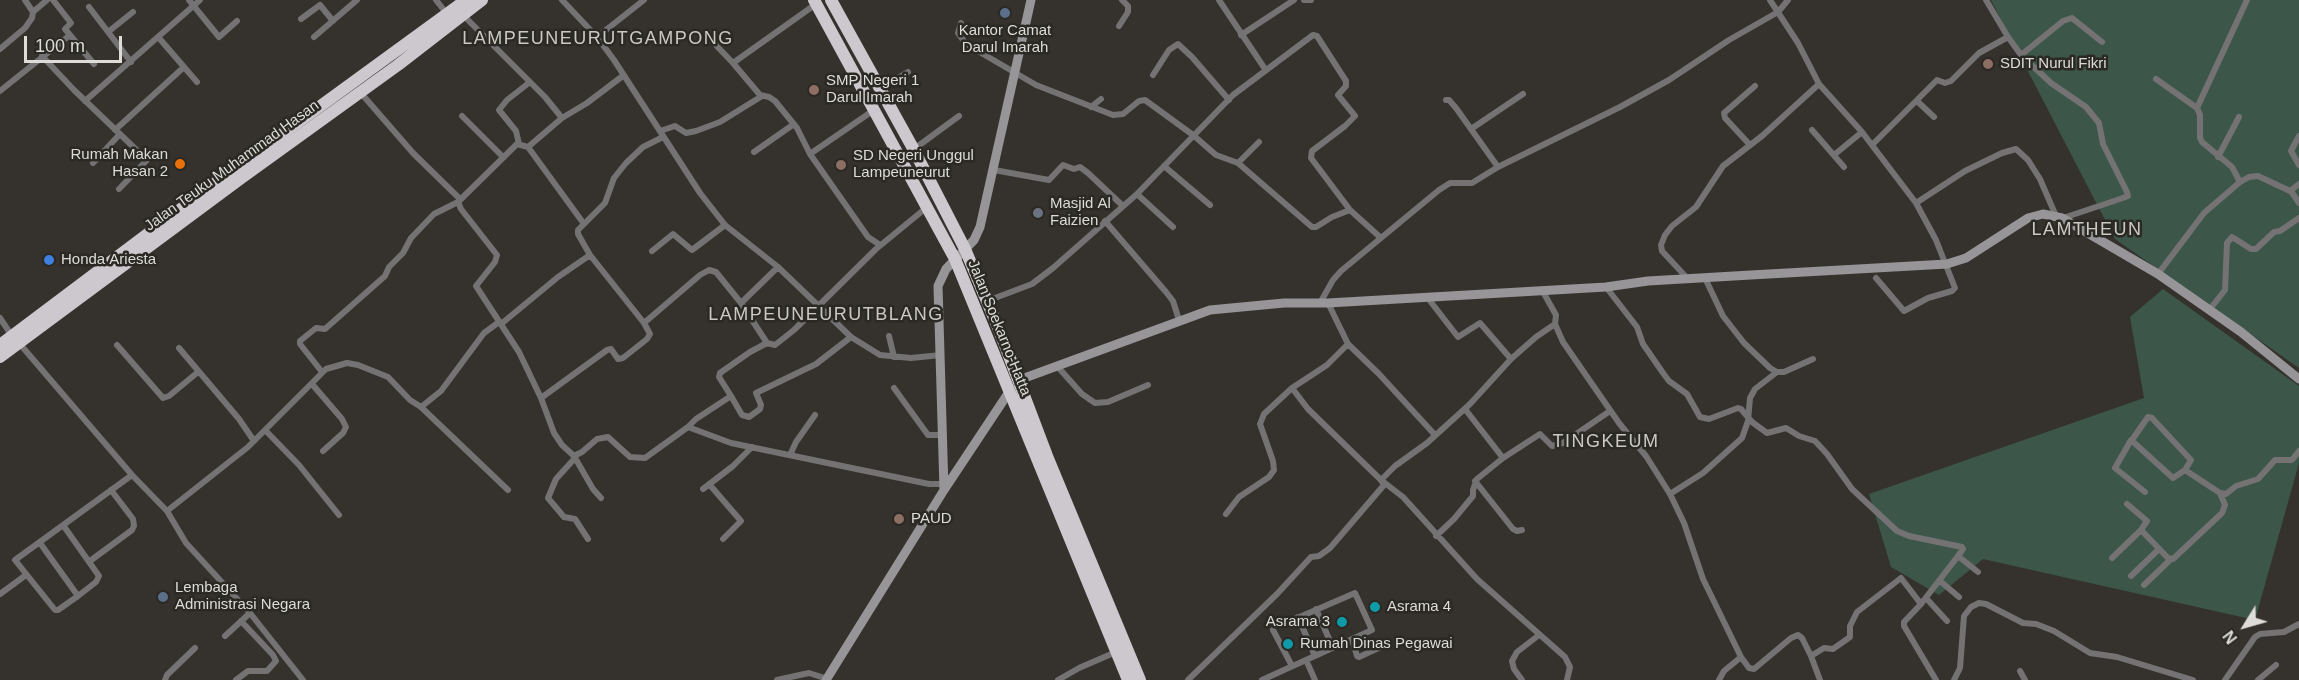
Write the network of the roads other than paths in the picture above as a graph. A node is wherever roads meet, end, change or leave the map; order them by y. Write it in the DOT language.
graph roads {
  1 [pos="25,0"];
  2 [pos="47,0"];
  3 [pos="53,0"];
  4 [pos="189,0"];
  5 [pos="200,0"];
  6 [pos="357,0"];
  7 [pos="436,0"];
  8 [pos="466,0"];
  9 [pos="482,0"];
  10 [pos="562,0"];
  11 [pos="644,0"];
  12 [pos="831,0"];
  13 [pos="1031,0"];
  14 [pos="1122,0"];
  15 [pos="1219,0"];
  16 [pos="1294,0"];
  17 [pos="1304,0"];
  18 [pos="1311,0"];
  19 [pos="1770,0"];
  20 [pos="1788,0"];
  21 [pos="1986,0"];
  22 [pos="2247,0"];
  23 [pos="815,2"];
  24 [pos="194,6"];
  25 [pos="89,7"];
  26 [pos="33,12"];
  27 [pos="133,12"];
  28 [pos="1778,12"];
  29 [pos="447,14"];
  30 [pos="463,15"];
  31 [pos="301,19"];
  32 [pos="237,21"];
  33 [pos="333,21"];
  34 [pos="962,23"];
  35 [pos="1119,26"];
  36 [pos="108,32"];
  37 [pos="70,35"];
  38 [pos="1241,35"];
  39 [pos="314,37"];
  40 [pos="597,37"];
  41 [pos="159,38"];
  42 [pos="2008,38"];
  43 [pos="711,40"];
  44 [pos="2102,42"];
  45 [pos="0,49"];
  46 [pos="2020,55"];
  47 [pos="42,56"];
  48 [pos="131,62"];
  49 [pos="733,63"];
  50 [pos="94,64"];
  51 [pos="184,67"];
  52 [pos="1265,69"];
  53 [pos="908,72"];
  54 [pos="1013,74"];
  55 [pos="624,75"];
  56 [pos="1153,75"];
  57 [pos="2156,79"];
  58 [pos="197,82"];
  59 [pos="530,82"];
  60 [pos="1819,84"];
  61 [pos="1755,86"];
  62 [pos="879,88"];
  63 [pos="0,91"];
  64 [pos="360,92"];
  65 [pos="1523,94"];
  66 [pos="762,96"];
  67 [pos="1101,99"];
  68 [pos="1229,100"];
  69 [pos="1446,100"];
  70 [pos="85,101"];
  71 [pos="1917,101"];
  72 [pos="1091,107"];
  73 [pos="2198,108"];
  74 [pos="874,110"];
  75 [pos="462,116"];
  76 [pos="959,116"];
  77 [pos="1934,117"];
  78 [pos="2239,117"];
  79 [pos="562,118"];
  80 [pos="794,124"];
  81 [pos="1471,129"];
  82 [pos="1812,130"];
  83 [pos="118,132"];
  84 [pos="1862,132"];
  85 [pos="662,134"];
  86 [pos="1193,135"];
  87 [pos="2299,136"];
  88 [pos="1259,142"];
  89 [pos="519,144"];
  90 [pos="1750,145"];
  91 [pos="1872,145"];
  92 [pos="528,147"];
  93 [pos="914,150"];
  94 [pos="754,152"];
  95 [pos="810,154"];
  96 [pos="1834,155"];
  97 [pos="503,157"];
  98 [pos="2218,157"];
  99 [pos="93,163"];
  100 [pos="1238,163"];
  101 [pos="2299,165"];
  102 [pos="1164,166"];
  103 [pos="1498,167"];
  104 [pos="1844,167"];
  105 [pos="994,170"];
  106 [pos="237,174"];
  107 [pos="2240,182"];
  108 [pos="2299,184"];
  109 [pos="119,189"];
  110 [pos="2291,191"];
  111 [pos="1137,194"];
  112 [pos="459,201"];
  113 [pos="1916,202"];
  114 [pos="2299,203"];
  115 [pos="1210,205"];
  116 [pos="1123,206"];
  117 [pos="927,207"];
  118 [pos="1350,210"];
  119 [pos="2059,217"];
  120 [pos="2299,218"];
  121 [pos="1105,221"];
  122 [pos="584,224"];
  123 [pos="725,225"];
  124 [pos="1173,227"];
  125 [pos="1381,238"];
  126 [pos="880,245"];
  127 [pos="965,249"];
  128 [pos="651,250"];
  129 [pos="590,255"];
  130 [pos="956,259"];
  131 [pos="1947,264"];
  132 [pos="778,267"];
  133 [pos="2158,274"];
  134 [pos="1705,278"];
  135 [pos="1876,278"];
  136 [pos="1688,279"];
  137 [pos="1606,287"];
  138 [pos="1542,290"];
  139 [pos="1427,297"];
  140 [pos="987,301"];
  141 [pos="741,303"];
  142 [pos="1324,303"];
  143 [pos="819,306"];
  144 [pos="2210,309"];
  145 [pos="0,318"];
  146 [pos="1179,320"];
  147 [pos="500,323"];
  148 [pos="644,323"];
  149 [pos="1555,324"];
  150 [pos="889,336"];
  151 [pos="850,337"];
  152 [pos="16,340"];
  153 [pos="767,343"];
  154 [pos="1348,344"];
  155 [pos="0,345"];
  156 [pos="117,345"];
  157 [pos="179,348"];
  158 [pos="941,355"];
  159 [pos="0,357"];
  160 [pos="894,357"];
  161 [pos="1510,359"];
  162 [pos="1813,359"];
  163 [pos="1057,366"];
  164 [pos="198,372"];
  165 [pos="322,372"];
  166 [pos="1777,372"];
  167 [pos="2299,379"];
  168 [pos="1019,380"];
  169 [pos="312,384"];
  170 [pos="1148,385"];
  171 [pos="1292,387"];
  172 [pos="894,388"];
  173 [pos="1009,392"];
  174 [pos="731,396"];
  175 [pos="541,398"];
  176 [pos="421,407"];
  177 [pos="1465,409"];
  178 [pos="1610,411"];
  179 [pos="815,415"];
  180 [pos="1748,417"];
  181 [pos="688,427"];
  182 [pos="265,430"];
  183 [pos="943,435"];
  184 [pos="1435,435"];
  185 [pos="2132,440"];
  186 [pos="254,441"];
  187 [pos="752,447"];
  188 [pos="323,451"];
  189 [pos="2299,451"];
  190 [pos="790,454"];
  191 [pos="575,457"];
  192 [pos="1503,458"];
  193 [pos="2185,470"];
  194 [pos="132,475"];
  195 [pos="1381,480"];
  196 [pos="1052,481"];
  197 [pos="1475,481"];
  198 [pos="709,484"];
  199 [pos="944,487"];
  200 [pos="703,489"];
  201 [pos="111,490"];
  202 [pos="508,490"];
  203 [pos="2145,492"];
  204 [pos="2220,493"];
  205 [pos="1670,494"];
  206 [pos="601,498"];
  207 [pos="2127,504"];
  208 [pos="167,511"];
  209 [pos="1226,514"];
  210 [pos="339,515"];
  211 [pos="63,525"];
  212 [pos="1522,530"];
  213 [pos="2141,530"];
  214 [pos="1436,536"];
  215 [pos="588,539"];
  216 [pos="723,540"];
  217 [pos="40,543"];
  218 [pos="2159,549"];
  219 [pos="1958,556"];
  220 [pos="2112,558"];
  221 [pos="2171,559"];
  222 [pos="90,561"];
  223 [pos="1978,572"];
  224 [pos="26,574"];
  225 [pos="2132,576"];
  226 [pos="1940,581"];
  227 [pos="2144,585"];
  228 [pos="0,594"];
  229 [pos="78,596"];
  230 [pos="1959,597"];
  231 [pos="1926,598"];
  232 [pos="1922,604"];
  233 [pos="1316,609"];
  234 [pos="250,613"];
  235 [pos="1298,617"];
  236 [pos="241,621"];
  237 [pos="1947,621"];
  238 [pos="1288,622"];
  239 [pos="2299,624"];
  240 [pos="1273,630"];
  241 [pos="1539,635"];
  242 [pos="225,636"];
  243 [pos="1352,639"];
  244 [pos="1387,644"];
  245 [pos="195,648"];
  246 [pos="1333,648"];
  247 [pos="1117,651"];
  248 [pos="1315,656"];
  249 [pos="1811,656"];
  250 [pos="1741,657"];
  251 [pos="1306,660"];
  252 [pos="2276,665"];
  253 [pos="1292,666"];
  254 [pos="2020,671"];
  255 [pos="827,679"];
  256 [pos="165,680"];
  257 [pos="236,680"];
  258 [pos="303,680"];
  259 [pos="777,680"];
  260 [pos="1058,680"];
  261 [pos="1128,680"];
  262 [pos="1140,680"];
  263 [pos="1188,680"];
  264 [pos="1262,680"];
  265 [pos="1315,680"];
  266 [pos="1522,680"];
  267 [pos="1567,680"];
  268 [pos="1719,680"];
  269 [pos="1820,680"];
  270 [pos="1935,680"];
  271 [pos="1954,680"];
  272 [pos="2025,680"];
  273 [pos="2193,680"];
  274 [pos="2225,680"];
  275 [pos="2258,680"];
  1 -- 26 [label="street"];
  2 -- 26 [label="street"];
  3 -- 37 [label="street"];
  4 -- 24 [label="street"];
  5 -- 24 [label="street"];
  6 -- 33 [label="street"];
  7 -- 29 [label="street"];
  8 -- 29 [label="highway, Jalan Teuku Muhammad Hasan"];
  9 -- 30 [label="highway, Jalan Teuku Muhammad Hasan"];
  10 -- 40 [label="street"];
  11 -- 40 [label="street"];
  12 -- 62 [label="highway, Jalan Soekarno-Hatta"];
  13 -- 54 [label="street"];
  14 -- 35 [label="street"];
  15 -- 38 [label="street"];
  16 -- 38 [label="street"];
  17 -- 18 [label="street"];
  19 -- 28 [label="street"];
  20 -- 28 [label="street"];
  21 -- 42 [label="street"];
  22 -- 73 [label="street"];
  23 -- 49 [label="street"];
  23 -- 74 [label="highway, Jalan Soekarno-Hatta"];
  24 -- 32 [label="street"];
  24 -- 41 [label="street"];
  25 -- 36 [label="street"];
  26 -- 45 [label="street"];
  27 -- 36 [label="street"];
  28 -- 60 [label="street"];
  28 -- 103 [label="street"];
  29 -- 106 [label="highway, Jalan Teuku Muhammad Hasan"];
  30 -- 59 [label="street"];
  30 -- 64 [label="highway, Jalan Teuku Muhammad Hasan"];
  31 -- 33 [label="street"];
  33 -- 39 [label="street"];
  34 -- 54 [label="street"];
  36 -- 48 [label="street"];
  37 -- 47 [label="street"];
  37 -- 50 [label="street"];
  38 -- 52 [label="street"];
  40 -- 55 [label="street"];
  41 -- 48 [label="street"];
  41 -- 51 [label="street"];
  42 -- 46 [label="street"];
  42 -- 71 [label="street"];
  43 -- 49 [label="street"];
  44 -- 46 [label="street"];
  46 -- 119 [label="street"];
  47 -- 63 [label="street"];
  47 -- 70 [label="street"];
  48 -- 70 [label="street"];
  49 -- 66 [label="street"];
  51 -- 58 [label="street"];
  51 -- 83 [label="street"];
  52 -- 68 [label="street"];
  52 -- 118 [label="street"];
  53 -- 62 [label="street"];
  54 -- 72 [label="street"];
  54 -- 105 [label="street"];
  55 -- 79 [label="street"];
  55 -- 85 [label="street"];
  56 -- 68 [label="street"];
  57 -- 73 [label="street"];
  59 -- 79 [label="street"];
  59 -- 89 [label="street"];
  60 -- 84 [label="street"];
  60 -- 90 [label="street"];
  61 -- 90 [label="street"];
  62 -- 93 [label="highway, Jalan Soekarno-Hatta"];
  64 -- 106 [label="highway, Jalan Teuku Muhammad Hasan"];
  64 -- 112 [label="street"];
  65 -- 81 [label="street"];
  66 -- 80 [label="street"];
  66 -- 85 [label="street"];
  67 -- 72 [label="street"];
  68 -- 86 [label="street"];
  69 -- 81 [label="street"];
  70 -- 83 [label="street"];
  71 -- 77 [label="street"];
  71 -- 91 [label="street"];
  72 -- 86 [label="street"];
  73 -- 98 [label="street"];
  74 -- 95 [label="street"];
  74 -- 117 [label="highway, Jalan Soekarno-Hatta"];
  75 -- 97 [label="street"];
  76 -- 93 [label="street"];
  78 -- 98 [label="street"];
  79 -- 92 [label="street"];
  80 -- 94 [label="street"];
  80 -- 95 [label="street"];
  81 -- 103 [label="street"];
  82 -- 96 [label="street"];
  83 -- 99 [label="street"];
  83 -- 109 [label="street"];
  84 -- 91 [label="street"];
  84 -- 96 [label="street"];
  85 -- 122 [label="street"];
  85 -- 123 [label="street"];
  86 -- 100 [label="street"];
  86 -- 102 [label="street"];
  87 -- 101 [label="street"];
  88 -- 100 [label="street"];
  89 -- 92 [label="street"];
  89 -- 97 [label="street"];
  90 -- 136 [label="street"];
  91 -- 113 [label="street"];
  92 -- 122 [label="street"];
  93 -- 127 [label="highway, Jalan Soekarno-Hatta"];
  95 -- 126 [label="street"];
  96 -- 104 [label="street"];
  97 -- 112 [label="street"];
  98 -- 107 [label="street"];
  100 -- 118 [label="street"];
  102 -- 111 [label="street"];
  102 -- 115 [label="street"];
  103 -- 125 [label="street"];
  105 -- 116 [label="street"];
  105 -- 127 [label="street"];
  106 -- 152 [label="highway, Jalan Teuku Muhammad Hasan"];
  107 -- 110 [label="street"];
  107 -- 133 [label="street"];
  108 -- 110 [label="street"];
  110 -- 114 [label="street"];
  111 -- 116 [label="street"];
  111 -- 124 [label="street"];
  112 -- 147 [label="street"];
  112 -- 165 [label="street"];
  113 -- 119 [label="street"];
  113 -- 131 [label="street"];
  116 -- 121 [label="street"];
  117 -- 126 [label="street"];
  117 -- 130 [label="highway, Jalan Soekarno-Hatta"];
  118 -- 125 [label="street"];
  119 -- 131 [label="street"];
  119 -- 133 [label="street"];
  120 -- 144 [label="street"];
  121 -- 140 [label="street"];
  121 -- 146 [label="street"];
  122 -- 129 [label="street"];
  123 -- 128 [label="street"];
  123 -- 132 [label="street"];
  125 -- 142 [label="street"];
  126 -- 143 [label="street"];
  127 -- 130 [label="street"];
  127 -- 140 [label="highway, Jalan Soekarno-Hatta"];
  129 -- 147 [label="street"];
  129 -- 148 [label="street"];
  130 -- 158 [label="street"];
  130 -- 173 [label="highway, Jalan Soekarno-Hatta"];
  131 -- 134 [label="street"];
  131 -- 135 [label="street"];
  132 -- 141 [label="street"];
  132 -- 143 [label="street"];
  133 -- 144 [label="street"];
  134 -- 136 [label="street"];
  134 -- 166 [label="street"];
  136 -- 137 [label="street"];
  137 -- 138 [label="street"];
  137 -- 180 [label="street"];
  138 -- 139 [label="street"];
  138 -- 149 [label="street"];
  139 -- 142 [label="street"];
  139 -- 161 [label="street"];
  140 -- 168 [label="highway, Jalan Soekarno-Hatta"];
  141 -- 148 [label="street"];
  141 -- 153 [label="street"];
  142 -- 146 [label="street"];
  142 -- 154 [label="street"];
  143 -- 151 [label="street"];
  143 -- 153 [label="street"];
  144 -- 167 [label="street"];
  145 -- 152 [label="street"];
  146 -- 163 [label="street"];
  147 -- 175 [label="street"];
  147 -- 176 [label="street"];
  148 -- 175 [label="street"];
  149 -- 161 [label="street"];
  149 -- 178 [label="street"];
  150 -- 160 [label="street"];
  151 -- 160 [label="street"];
  151 -- 174 [label="street"];
  152 -- 155 [label="highway, Jalan Teuku Muhammad Hasan"];
  152 -- 159 [label="highway, Jalan Teuku Muhammad Hasan"];
  152 -- 194 [label="street"];
  153 -- 174 [label="street"];
  154 -- 171 [label="street"];
  154 -- 184 [label="street"];
  156 -- 164 [label="street"];
  157 -- 164 [label="street"];
  158 -- 160 [label="street"];
  158 -- 183 [label="street"];
  161 -- 177 [label="street"];
  162 -- 166 [label="street"];
  163 -- 168 [label="street"];
  163 -- 170 [label="street"];
  164 -- 186 [label="street"];
  165 -- 169 [label="street"];
  165 -- 176 [label="street"];
  166 -- 180 [label="street"];
  168 -- 196 [label="highway, Jalan Soekarno-Hatta"];
  169 -- 182 [label="street"];
  169 -- 188 [label="street"];
  171 -- 195 [label="street"];
  171 -- 209 [label="street"];
  172 -- 183 [label="street"];
  173 -- 196 [label="highway, Jalan Soekarno-Hatta"];
  173 -- 199 [label="street"];
  174 -- 181 [label="street"];
  175 -- 191 [label="street"];
  176 -- 202 [label="street"];
  177 -- 184 [label="street"];
  177 -- 192 [label="street"];
  178 -- 192 [label="street"];
  178 -- 205 [label="street"];
  179 -- 190 [label="street"];
  180 -- 205 [label="street"];
  180 -- 219 [label="street"];
  181 -- 187 [label="street"];
  181 -- 191 [label="street"];
  182 -- 186 [label="street"];
  182 -- 210 [label="street"];
  183 -- 199 [label="street"];
  184 -- 195 [label="street"];
  185 -- 193 [label="street"];
  185 -- 193 [label="street"];
  185 -- 203 [label="street"];
  186 -- 208 [label="street"];
  187 -- 190 [label="street"];
  187 -- 198 [label="street"];
  189 -- 204 [label="street"];
  190 -- 199 [label="street"];
  191 -- 206 [label="street"];
  191 -- 215 [label="street"];
  192 -- 197 [label="street"];
  193 -- 204 [label="street"];
  194 -- 201 [label="street"];
  194 -- 208 [label="street"];
  195 -- 214 [label="street"];
  195 -- 263 [label="street"];
  196 -- 247 [label="highway, Jalan Soekarno-Hatta"];
  196 -- 262 [label="highway, Jalan Soekarno-Hatta"];
  197 -- 212 [label="street"];
  197 -- 214 [label="street"];
  198 -- 200 [label="street"];
  198 -- 216 [label="street"];
  199 -- 255 [label="street"];
  201 -- 211 [label="street"];
  201 -- 222 [label="street"];
  204 -- 221 [label="street"];
  205 -- 250 [label="street"];
  207 -- 213 [label="street"];
  208 -- 234 [label="street"];
  211 -- 217 [label="street"];
  211 -- 222 [label="street"];
  213 -- 218 [label="street"];
  213 -- 220 [label="street"];
  214 -- 241 [label="street"];
  217 -- 224 [label="street"];
  217 -- 229 [label="street"];
  218 -- 221 [label="street"];
  218 -- 225 [label="street"];
  219 -- 223 [label="street"];
  219 -- 226 [label="street"];
  221 -- 227 [label="street"];
  222 -- 229 [label="street"];
  224 -- 228 [label="street"];
  224 -- 229 [label="street"];
  226 -- 230 [label="street"];
  226 -- 231 [label="street"];
  231 -- 232 [label="street"];
  231 -- 237 [label="street"];
  232 -- 249 [label="street"];
  232 -- 270 [label="street"];
  233 -- 235 [label="street"];
  233 -- 243 [label="street"];
  233 -- 246 [label="street"];
  234 -- 236 [label="street"];
  234 -- 258 [label="street"];
  235 -- 238 [label="street"];
  235 -- 248 [label="street"];
  236 -- 242 [label="street"];
  236 -- 257 [label="street"];
  239 -- 274 [label="street"];
  240 -- 253 [label="street"];
  241 -- 266 [label="street"];
  241 -- 267 [label="street"];
  243 -- 244 [label="street"];
  243 -- 246 [label="street"];
  245 -- 256 [label="street"];
  246 -- 248 [label="street"];
  247 -- 260 [label="street"];
  247 -- 261 [label="highway, Jalan Soekarno-Hatta"];
  248 -- 251 [label="street"];
  249 -- 250 [label="street"];
  249 -- 269 [label="street"];
  250 -- 268 [label="street"];
  251 -- 253 [label="street"];
  251 -- 265 [label="street"];
  252 -- 275 [label="street"];
  253 -- 264 [label="street"];
  254 -- 272 [label="street"];
  255 -- 259 [label="street"];
  271 -- 273 [label="street"];
}
